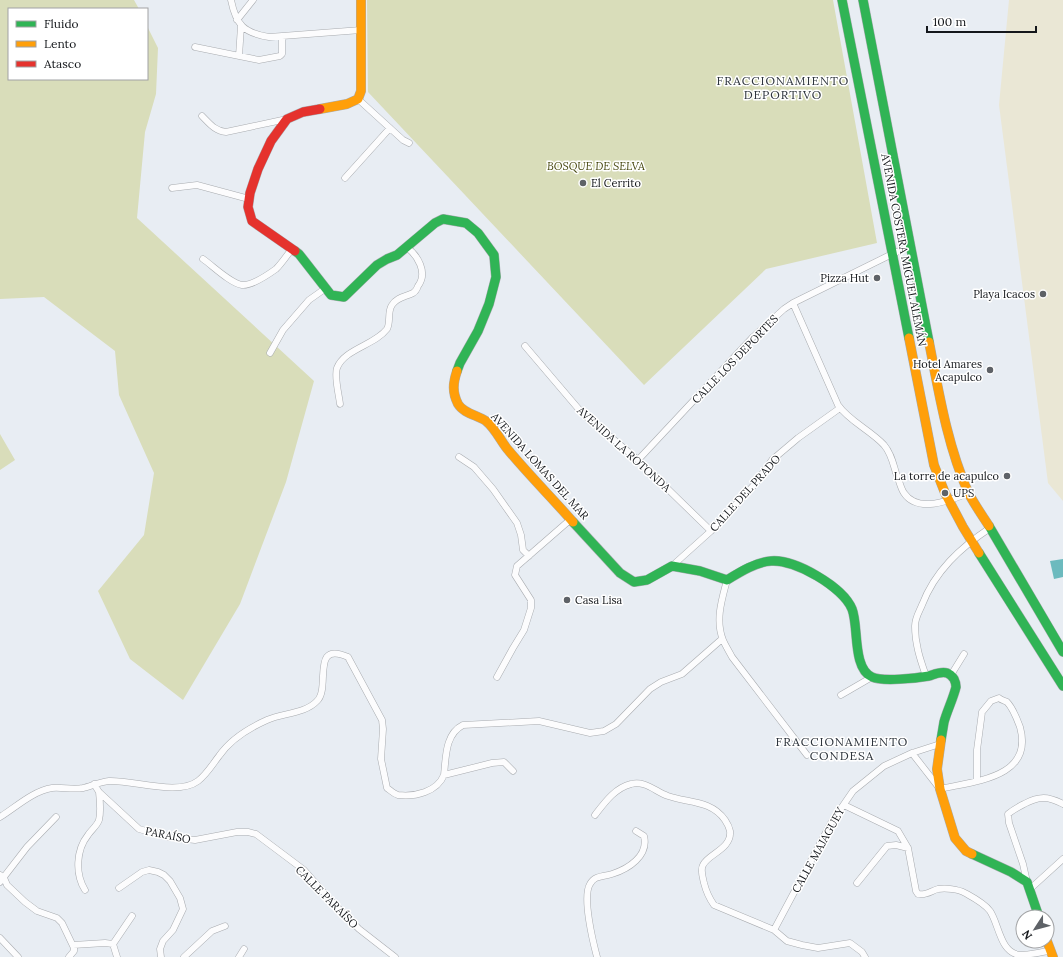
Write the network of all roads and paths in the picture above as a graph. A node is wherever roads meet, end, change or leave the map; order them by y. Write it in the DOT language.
graph roads {
  1 [pos="231,0"];
  2 [pos="253,0"];
  3 [pos="361,0"];
  4 [pos="842,0"];
  5 [pos="863,0"];
  6 [pos="237,20"];
  7 [pos="241,26"];
  8 [pos="361,30"];
  9 [pos="282,36"];
  10 [pos="195,47"];
  11 [pos="239,56"];
  12 [pos="358,99"];
  13 [pos="202,116"];
  14 [pos="287,119"];
  15 [pos="390,128"];
  16 [pos="409,143"];
  17 [pos="345,178"];
  18 [pos="172,188"];
  19 [pos="249,199"];
  20 [pos="911,246"];
  21 [pos="406,248"];
  22 [pos="292,249"];
  23 [pos="892,254"];
  24 [pos="203,259"];
  25 [pos="326,288"];
  26 [pos="793,303"];
  27 [pos="525,346"];
  28 [pos="270,353"];
  29 [pos="340,404"];
  30 [pos="840,408"];
  31 [pos="459,457"];
  32 [pos="638,460"];
  33 [pos="969,493"];
  34 [pos="949,501"];
  35 [pos="571,519"];
  36 [pos="990,528"];
  37 [pos="711,531"];
  38 [pos="972,540"];
  39 [pos="529,556"];
  40 [pos="672,566"];
  41 [pos="727,580"];
  42 [pos="722,639"];
  43 [pos="1063,652"];
  44 [pos="964,654"];
  45 [pos="951,675"];
  46 [pos="926,676"];
  47 [pos="497,677"];
  48 [pos="872,677"];
  49 [pos="1063,686"];
  50 [pos="841,694"];
  51 [pos="940,744"];
  52 [pos="912,753"];
  53 [pos="807,755"];
  54 [pos="513,771"];
  55 [pos="444,775"];
  56 [pos="977,780"];
  57 [pos="94,784"];
  58 [pos="940,789"];
  59 [pos="99,792"];
  60 [pos="1063,804"];
  61 [pos="844,805"];
  62 [pos="595,814"];
  63 [pos="0,817"];
  64 [pos="56,817"];
  65 [pos="237,832"];
  66 [pos="636,832"];
  67 [pos="908,848"];
  68 [pos="1063,859"];
  69 [pos="1,878"];
  70 [pos="857,883"];
  71 [pos="1028,885"];
  72 [pos="119,888"];
  73 [pos="85,890"];
  74 [pos="1036,909"];
  75 [pos="132,916"];
  76 [pos="225,926"];
  77 [pos="774,930"];
  78 [pos="0,938"];
  79 [pos="113,944"];
  80 [pos="73,947"];
  81 [pos="244,949"];
  82 [pos="1052,954"];
  83 [pos="18,957"];
  84 [pos="69,957"];
  85 [pos="117,957"];
  86 [pos="161,957"];
  87 [pos="184,957"];
  88 [pos="239,957"];
  89 [pos="395,957"];
  90 [pos="597,957"];
  91 [pos="865,957"];
  1 -- 6 [label="street"];
  2 -- 6 [label="street"];
  3 -- 8 [label="main road"];
  4 -- 23 [label="main road, AVENIDA COSTERA MIGUEL ALEMÁN"];
  5 -- 20 [label="main road, AVENIDA COSTERA MIGUEL ALEMÁN"];
  6 -- 7 [label="street"];
  7 -- 9 [label="street"];
  7 -- 11 [label="street"];
  8 -- 9 [label="street"];
  8 -- 12 [label="main road"];
  9 -- 11 [label="street"];
  10 -- 11 [label="street"];
  12 -- 14 [label="main road"];
  12 -- 15 [label="street"];
  13 -- 14 [label="street"];
  14 -- 19 [label="main road, AVENIDA LOMAS DEL MAR"];
  15 -- 16 [label="street"];
  15 -- 17 [label="street"];
  18 -- 19 [label="street"];
  19 -- 22 [label="main road, AVENIDA LOMAS DEL MAR"];
  20 -- 23 [label="street, CALLE LOS DEPORTES"];
  20 -- 33 [label="main road, AVENIDA COSTERA MIGUEL ALEMÁN"];
  21 -- 25 [label="main road, AVENIDA LOMAS DEL MAR"];
  21 -- 29 [label="street"];
  21 -- 35 [label="main road, AVENIDA LOMAS DEL MAR"];
  22 -- 24 [label="street"];
  22 -- 25 [label="main road, AVENIDA LOMAS DEL MAR"];
  23 -- 26 [label="street, CALLE LOS DEPORTES"];
  23 -- 34 [label="main road, AVENIDA COSTERA MIGUEL ALEMÁN"];
  25 -- 28 [label="street"];
  26 -- 30 [label="street"];
  26 -- 32 [label="street, CALLE LOS DEPORTES"];
  27 -- 32 [label="street, AVENIDA LA ROTONDA"];
  30 -- 34 [label="street"];
  30 -- 37 [label="street, CALLE DEL PRADO"];
  31 -- 39 [label="street"];
  32 -- 37 [label="street, AVENIDA LA ROTONDA"];
  33 -- 34 [label="street"];
  33 -- 36 [label="main road, AVENIDA COSTERA MIGUEL ALEMÁN"];
  34 -- 38 [label="main road, AVENIDA COSTERA MIGUEL ALEMÁN"];
  35 -- 39 [label="street"];
  35 -- 40 [label="main road, AVENIDA LOMAS DEL MAR"];
  36 -- 38 [label="street"];
  36 -- 43 [label="main road, AVENIDA COSTERA MIGUEL ALEMÁN"];
  37 -- 40 [label="street, CALLE DEL PRADO"];
  38 -- 46 [label="street"];
  38 -- 49 [label="main road, AVENIDA COSTERA MIGUEL ALEMÁN"];
  39 -- 47 [label="street"];
  40 -- 41 [label="main road"];
  41 -- 42 [label="street"];
  41 -- 48 [label="main road"];
  42 -- 53 [label="street"];
  42 -- 55 [label="street"];
  44 -- 45 [label="street"];
  45 -- 46 [label="main road"];
  45 -- 51 [label="main road"];
  46 -- 48 [label="main road"];
  48 -- 50 [label="street"];
  51 -- 52 [label="street, CALLE MAJAGUEY"];
  51 -- 58 [label="main road"];
  52 -- 58 [label="street"];
  52 -- 61 [label="street, CALLE MAJAGUEY"];
  54 -- 55 [label="street"];
  55 -- 57 [label="street"];
  56 -- 56 [label="street"];
  56 -- 58 [label="street"];
  57 -- 59 [label="street, PARAÍSO"];
  57 -- 63 [label="street"];
  58 -- 71 [label="main road"];
  59 -- 65 [label="street, PARAÍSO"];
  59 -- 73 [label="street"];
  60 -- 71 [label="street"];
  61 -- 67 [label="street"];
  61 -- 77 [label="street, CALLE MAJAGUEY"];
  62 -- 77 [label="street"];
  64 -- 69 [label="street"];
  65 -- 89 [label="street, CALLE PARAÍSO"];
  66 -- 90 [label="street"];
  67 -- 70 [label="street"];
  67 -- 82 [label="street"];
  68 -- 71 [label="street"];
  69 -- 80 [label="street"];
  71 -- 74 [label="main road"];
  72 -- 86 [label="street"];
  75 -- 79 [label="street"];
  76 -- 87 [label="street"];
  77 -- 91 [label="street"];
  78 -- 83 [label="street"];
  79 -- 80 [label="street"];
  79 -- 85 [label="street"];
  80 -- 84 [label="street"];
  81 -- 88 [label="street"];
}
